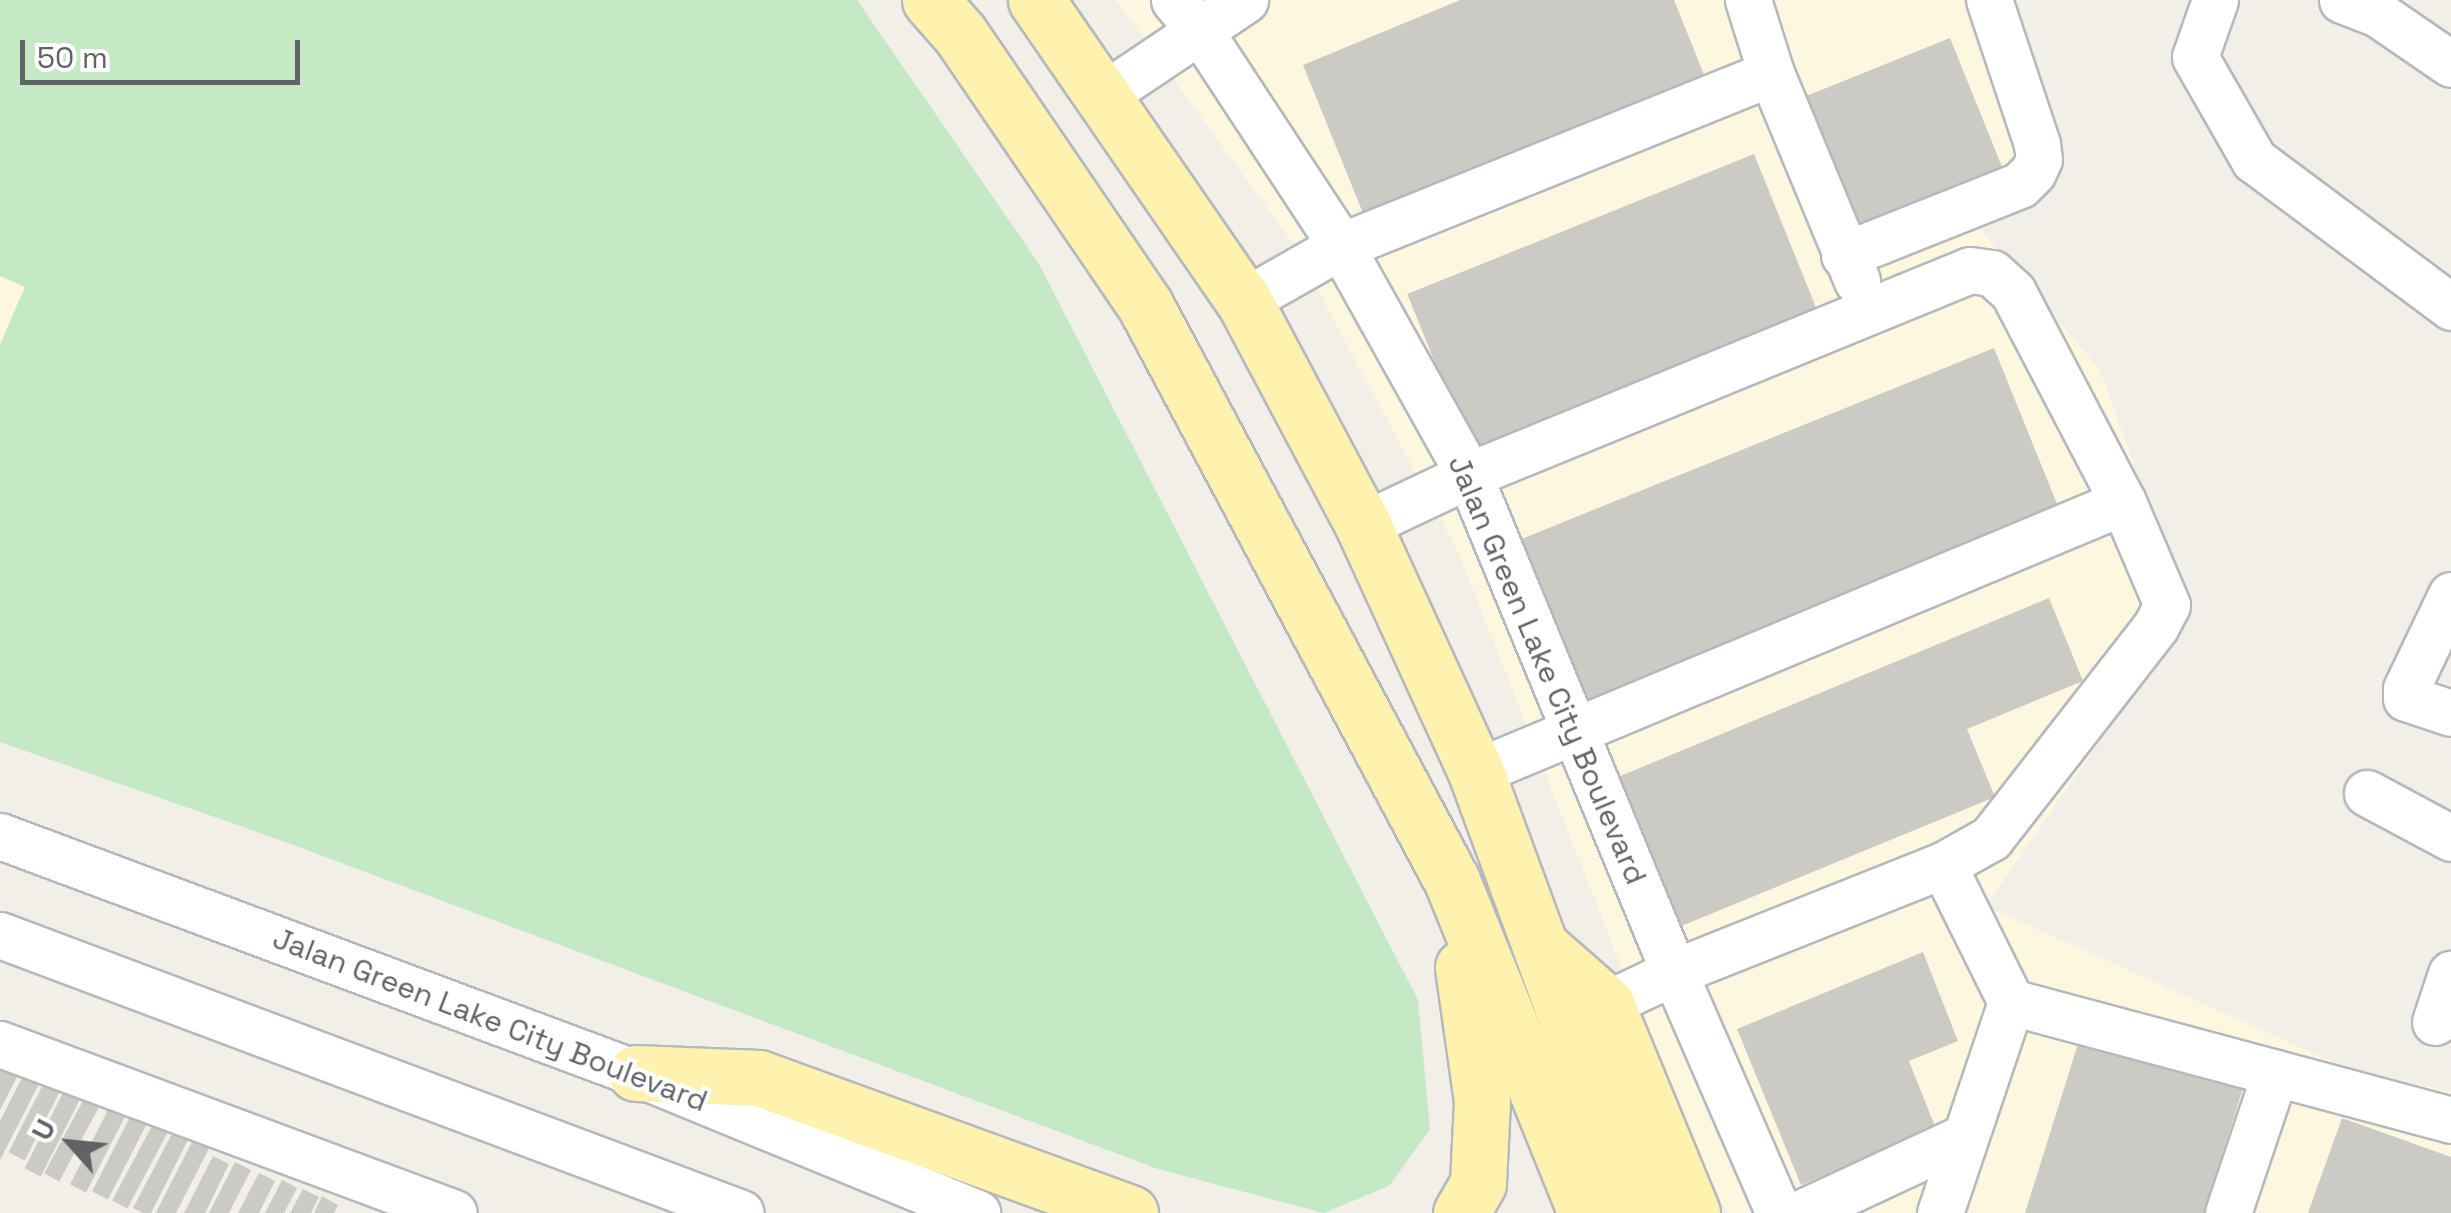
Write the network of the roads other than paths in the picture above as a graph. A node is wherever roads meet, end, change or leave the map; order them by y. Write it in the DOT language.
graph roads {
  1 [pos="930,0"];
  2 [pos="1036,0"];
  3 [pos="1245,0"];
  4 [pos="1988,0"];
  5 [pos="2214,0"];
  6 [pos="2342,0"];
  7 [pos="1758,3"];
  8 [pos="1187,15"];
  9 [pos="2451,64"];
  10 [pos="1771,73"];
  11 [pos="1105,94"];
  12 [pos="1341,246"];
  13 [pos="1844,255"];
  14 [pos="1244,300"];
  15 [pos="2451,307"];
  16 [pos="1871,309"];
  17 [pos="1468,475"];
  18 [pos="2123,502"];
  19 [pos="1363,526"];
  20 [pos="2451,595"];
  21 [pos="2451,714"];
  22 [pos="1574,730"];
  23 [pos="1476,772"];
  24 [pos="2367,794"];
  25 [pos="0,836"];
  26 [pos="2451,838"];
  27 [pos="1943,865"];
  28 [pos="1452,881"];
  29 [pos="0,935"];
  30 [pos="1541,947"];
  31 [pos="1674,972"];
  32 [pos="2451,974"];
  33 [pos="2011,1002"];
  34 [pos="1606,1004"];
  35 [pos="2436,1022"];
  36 [pos="0,1044"];
  37 [pos="2275,1072"];
  38 [pos="636,1073"];
  39 [pos="2451,1120"];
  40 [pos="1962,1138"];
  41 [pos="454,1213"];
  42 [pos="741,1213"];
  43 [pos="977,1213"];
  44 [pos="1130,1213"];
  45 [pos="1461,1213"];
  46 [pos="1586,1213"];
  47 [pos="1638,1213"];
  48 [pos="1692,1213"];
  49 [pos="1779,1213"];
  50 [pos="1801,1213"];
  51 [pos="1940,1213"];
  52 [pos="2228,1213"];
  1 -- 28 [label="main road"];
  2 -- 11 [label="main road"];
  3 -- 8 [label="street"];
  4 -- 13 [label="street"];
  5 -- 15 [label="street"];
  6 -- 9 [label="street"];
  7 -- 10 [label="street"];
  8 -- 11 [label="street"];
  8 -- 12 [label="street, Jalan Green Lake City Boulevard"];
  10 -- 12 [label="street"];
  10 -- 13 [label="street"];
  11 -- 14 [label="main road"];
  12 -- 14 [label="street"];
  12 -- 17 [label="street, Jalan Green Lake City Boulevard"];
  13 -- 16 [label="street"];
  14 -- 19 [label="main road"];
  16 -- 17 [label="street"];
  16 -- 18 [label="street"];
  17 -- 19 [label="street"];
  17 -- 22 [label="street, Jalan Green Lake City Boulevard"];
  18 -- 22 [label="street"];
  18 -- 27 [label="street"];
  19 -- 23 [label="main road"];
  20 -- 21 [label="street"];
  22 -- 23 [label="street"];
  22 -- 31 [label="street, Jalan Green Lake City Boulevard"];
  23 -- 30 [label="main road"];
  24 -- 26 [label="street"];
  25 -- 38 [label="street, Jalan Green Lake City Boulevard"];
  27 -- 31 [label="street"];
  27 -- 33 [label="street"];
  28 -- 45 [label="main road"];
  28 -- 46 [label="main road"];
  29 -- 42 [label="street"];
  30 -- 34 [label="main road"];
  30 -- 47 [label="main road"];
  31 -- 34 [label="street"];
  31 -- 49 [label="street, Jalan Green Lake City Boulevard"];
  32 -- 35 [label="street"];
  33 -- 37 [label="street"];
  33 -- 40 [label="street"];
  34 -- 48 [label="main road"];
  36 -- 41 [label="street"];
  37 -- 39 [label="street"];
  37 -- 52 [label="street"];
  38 -- 43 [label="street, Jalan Green Lake City Boulevard"];
  38 -- 44 [label="main road"];
  40 -- 50 [label="street"];
  40 -- 51 [label="street"];
}
